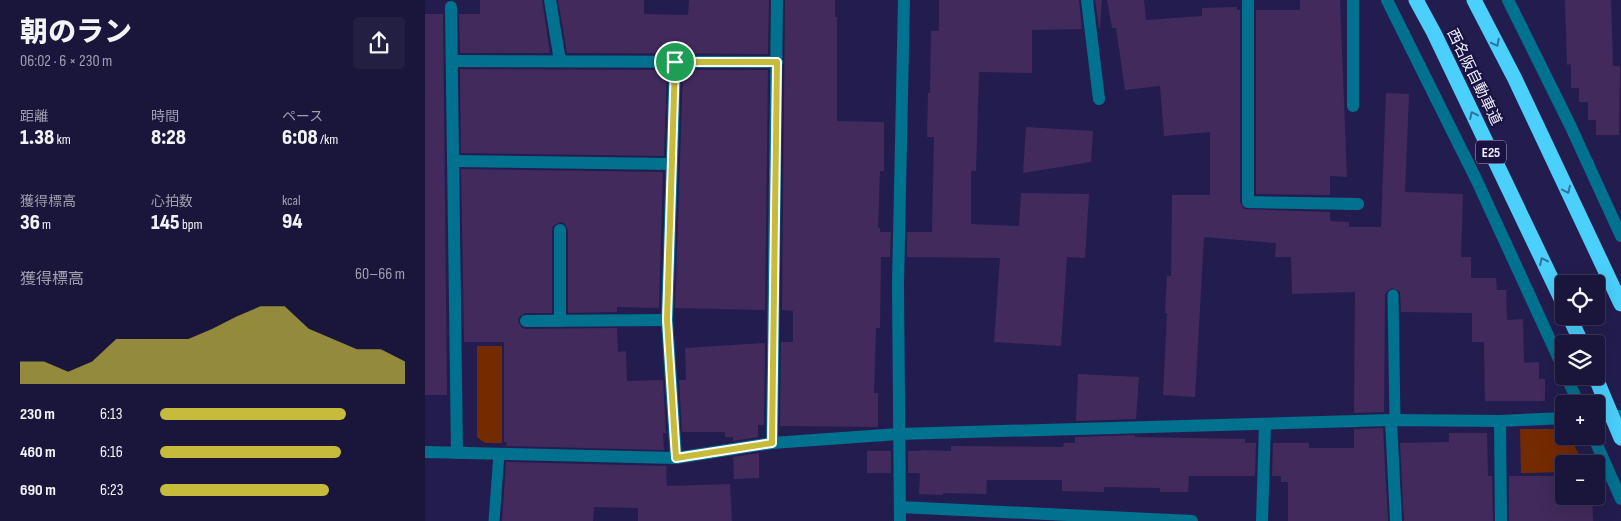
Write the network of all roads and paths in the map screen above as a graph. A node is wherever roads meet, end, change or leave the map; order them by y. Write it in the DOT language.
graph roads {
  1 [pos="550,0"];
  2 [pos="777,0"];
  3 [pos="904,0"];
  4 [pos="1087,0"];
  5 [pos="1248,0"];
  6 [pos="1353,0"];
  7 [pos="1387,0"];
  8 [pos="1416,0"];
  9 [pos="1474,0"];
  10 [pos="1508,0"];
  11 [pos="451,7"];
  12 [pos="452,61"];
  13 [pos="559,61"];
  14 [pos="675,62"];
  15 [pos="777,62"];
  16 [pos="1099,99"];
  17 [pos="1353,106"];
  18 [pos="453,161"];
  19 [pos="672,164"];
  20 [pos="1358,204"];
  21 [pos="559,230"];
  22 [pos="1621,236"];
  23 [pos="1555,286"];
  24 [pos="1393,295"];
  25 [pos="1621,304"];
  26 [pos="667,320"];
  27 [pos="527,321"];
  28 [pos="560,321"];
  29 [pos="1555,350"];
  30 [pos="1599,385"];
  31 [pos="1621,416"];
  32 [pos="1605,417"];
  33 [pos="1555,418"];
  34 [pos="1393,420"];
  35 [pos="1500,421"];
  36 [pos="1265,424"];
  37 [pos="899,434"];
  38 [pos="1621,438"];
  39 [pos="772,443"];
  40 [pos="1597,445"];
  41 [pos="425,452"];
  42 [pos="457,453"];
  43 [pos="499,454"];
  44 [pos="676,458"];
  45 [pos="1621,499"];
  46 [pos="900,506"];
  47 [pos="1085,519"];
  48 [pos="493,521"];
  49 [pos="900,521"];
  50 [pos="1192,521"];
  51 [pos="1262,521"];
  52 [pos="1396,521"];
  53 [pos="1501,521"];
  1 -- 13 [label="street"];
  2 -- 15 [label="street"];
  3 -- 37 [label="street"];
  4 -- 16 [label="street"];
  5 -- 20 [label="street"];
  6 -- 17 [label="street"];
  7 -- 29 [label="street"];
  23 -- 8 [label="highway, 西名阪自動車道 / E25, one-way"];
  9 -- 25 [label="highway, one-way"];
  10 -- 22 [label="street"];
  11 -- 12 [label="street"];
  12 -- 13 [label="street"];
  12 -- 18 [label="street"];
  13 -- 14 [label="street"];
  14 -- 15 [label="street"];
  14 -- 19 [label="street"];
  15 -- 39 [label="street"];
  18 -- 19 [label="street"];
  18 -- 42 [label="street"];
  19 -- 26 [label="street"];
  21 -- 28 [label="street"];
  24 -- 34 [label="lane"];
  26 -- 28 [label="street"];
  26 -- 44 [label="street"];
  27 -- 28 [label="street"];
  30 -- 38 [label="highway, bridge"];
  31 -- 32 [label="street"];
  33 -- 35 [label="street"];
  34 -- 35 [label="street"];
  34 -- 36 [label="street"];
  34 -- 52 [label="street"];
  35 -- 53 [label="street"];
  36 -- 37 [label="street"];
  36 -- 51 [label="street"];
  37 -- 39 [label="street"];
  37 -- 46 [label="street"];
  39 -- 44 [label="street"];
  40 -- 45 [label="street"];
  41 -- 42 [label="street"];
  42 -- 43 [label="street"];
  43 -- 44 [label="street"];
  43 -- 48 [label="lane"];
  46 -- 47 [label="street"];
  46 -- 49 [label="street"];
  47 -- 50 [label="street"];
}
